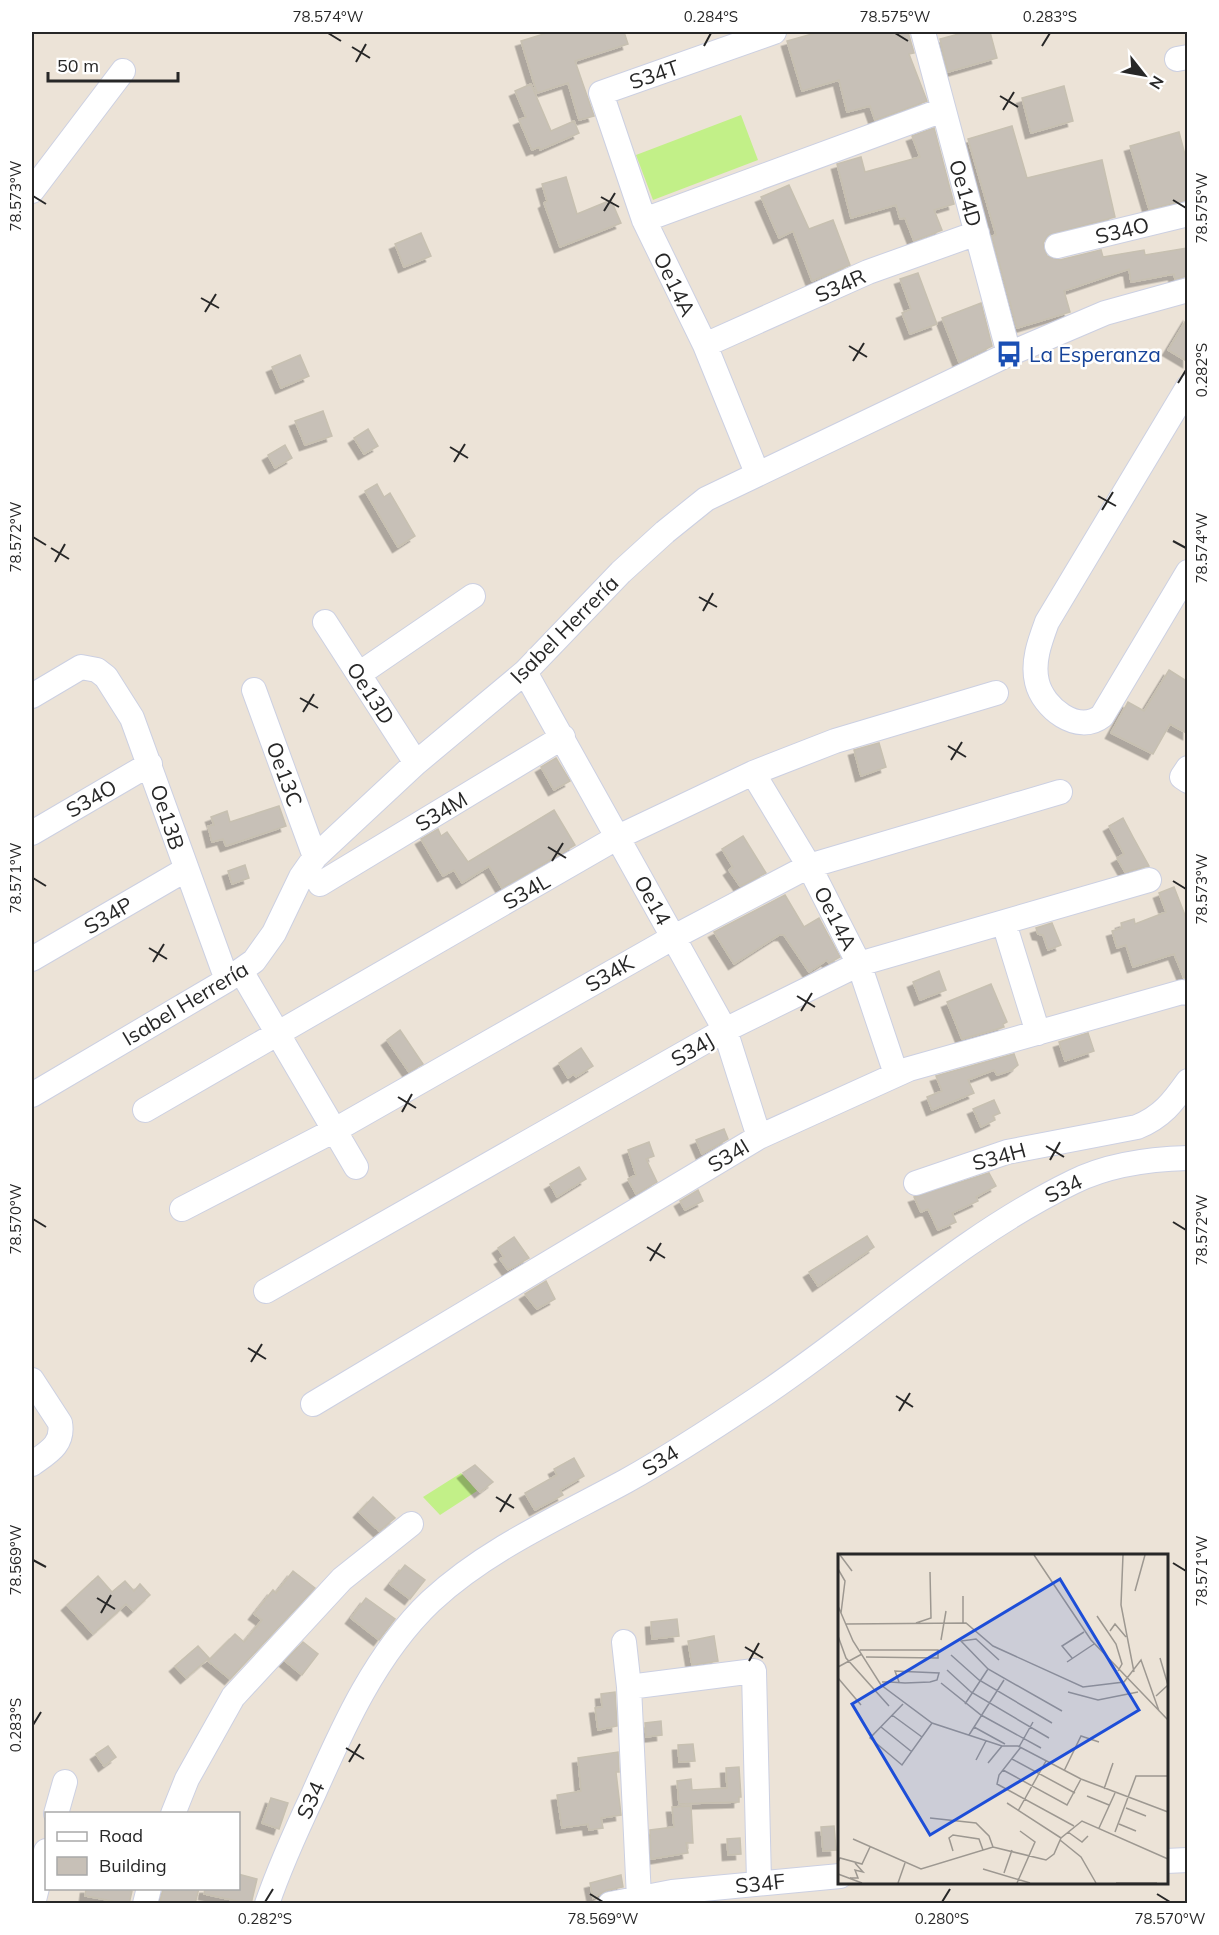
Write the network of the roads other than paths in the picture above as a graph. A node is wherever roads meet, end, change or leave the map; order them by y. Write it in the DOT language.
graph roads {
  1 [pos="774,32"];
  2 [pos="923,32"];
  3 [pos="123,71"];
  4 [pos="601,93"];
  5 [pos="943,110"];
  6 [pos="32,190"];
  7 [pos="1188,214"];
  8 [pos="644,220"];
  9 [pos="977,233"];
  10 [pos="1057,246"];
  11 [pos="1188,290"];
  12 [pos="705,345"];
  13 [pos="1009,354"];
  14 [pos="1188,387"];
  15 [pos="1180,412"];
  16 [pos="757,473"];
  17 [pos="1188,572"];
  18 [pos="473,596"];
  19 [pos="325,622"];
  20 [pos="525,672"];
  21 [pos="359,674"];
  22 [pos="254,690"];
  23 [pos="996,693"];
  24 [pos="32,696"];
  25 [pos="562,738"];
  26 [pos="416,763"];
  27 [pos="150,764"];
  28 [pos="1188,768"];
  29 [pos="753,773"];
  30 [pos="1188,781"];
  31 [pos="1060,792"];
  32 [pos="32,833"];
  33 [pos="618,837"];
  34 [pos="315,857"];
  35 [pos="809,866"];
  36 [pos="185,870"];
  37 [pos="1149,880"];
  38 [pos="320,884"];
  39 [pos="1004,923"];
  40 [pos="674,937"];
  41 [pos="32,959"];
  42 [pos="859,964"];
  43 [pos="234,976"];
  44 [pos="1185,993"];
  45 [pos="725,1030"];
  46 [pos="1038,1033"];
  47 [pos="279,1035"];
  48 [pos="896,1074"];
  49 [pos="1188,1081"];
  50 [pos="33,1090"];
  51 [pos="145,1110"];
  52 [pos="335,1130"];
  53 [pos="759,1137"];
  54 [pos="1188,1158"];
  55 [pos="356,1167"];
  56 [pos="916,1183"];
  57 [pos="182,1209"];
  58 [pos="266,1291"];
  59 [pos="32,1380"];
  60 [pos="313,1404"];
  61 [pos="32,1464"];
  62 [pos="411,1524"];
  63 [pos="624,1642"];
  64 [pos="629,1687"];
  65 [pos="64,1782"];
  66 [pos="56,1812"];
  67 [pos="174,1812"];
  68 [pos="45,1855"];
  69 [pos="1188,1860"];
  70 [pos="1168,1861"];
  71 [pos="838,1876"];
  72 [pos="759,1882"];
  73 [pos="639,1898"];
  74 [pos="33,1904"];
  75 [pos="267,1904"];
  76 [pos="610,1904"];
  1 -- 4 [label="street, S34T"];
  2 -- 5 [label="street, Oe14D"];
  3 -- 6 [label="street"];
  4 -- 8 [label="street, Oe14A"];
  5 -- 8 [label="street"];
  5 -- 9 [label="street, Oe14D"];
  7 -- 10 [label="street, S34O"];
  8 -- 12 [label="street, Oe14A"];
  9 -- 12 [label="street, S34R"];
  9 -- 13 [label="street, Oe14D"];
  11 -- 13 [label="street, Isabel Herrería"];
  12 -- 16 [label="street, Oe14A"];
  13 -- 16 [label="street, Isabel Herrería"];
  14 -- 15 [label="street"];
  15 -- 17 [label="street"];
  16 -- 20 [label="street, Isabel Herrería"];
  18 -- 21 [label="street"];
  19 -- 21 [label="street, Oe13D"];
  20 -- 25 [label="street, Oe14"];
  20 -- 26 [label="street, Isabel Herrería"];
  21 -- 26 [label="street, Oe13D"];
  22 -- 34 [label="street, Oe13C"];
  23 -- 29 [label="street, S34L"];
  24 -- 27 [label="street, Oe13B"];
  25 -- 33 [label="street, Oe14"];
  25 -- 38 [label="street, S34M"];
  26 -- 34 [label="street, Isabel Herrería"];
  27 -- 32 [label="street, S34O"];
  27 -- 36 [label="street, Oe13B"];
  28 -- 30 [label="street"];
  29 -- 33 [label="street, S34L"];
  29 -- 35 [label="street, Oe14A"];
  31 -- 35 [label="street, S34K"];
  33 -- 40 [label="street, Oe14"];
  33 -- 47 [label="street, S34L"];
  34 -- 43 [label="street, Isabel Herrería"];
  35 -- 40 [label="street, S34K"];
  35 -- 42 [label="street, Oe14A"];
  36 -- 41 [label="street, S34P"];
  36 -- 43 [label="street, Oe13B"];
  37 -- 39 [label="street, S34J"];
  39 -- 42 [label="street, S34J"];
  39 -- 46 [label="street"];
  40 -- 45 [label="street, Oe14"];
  40 -- 52 [label="street, S34K"];
  42 -- 45 [label="street, S34J"];
  42 -- 48 [label="street, Oe14A"];
  43 -- 47 [label="street, Oe13B"];
  43 -- 50 [label="street, Isabel Herrería"];
  44 -- 46 [label="street, S34I"];
  45 -- 53 [label="street, Oe14"];
  45 -- 58 [label="street, S34J"];
  46 -- 48 [label="street, S34I"];
  47 -- 51 [label="street, S34L"];
  47 -- 52 [label="street, Oe13B"];
  48 -- 53 [label="street, S34I"];
  49 -- 56 [label="street, S34H"];
  52 -- 55 [label="street, Oe13B"];
  52 -- 57 [label="street, S34K"];
  53 -- 60 [label="street, S34I"];
  54 -- 75 [label="street, S34"];
  59 -- 61 [label="street"];
  62 -- 67 [label="street"];
  63 -- 64 [label="street"];
  64 -- 72 [label="street"];
  64 -- 73 [label="street"];
  65 -- 66 [label="street"];
  68 -- 74 [label="street"];
  69 -- 70 [label="street"];
  71 -- 72 [label="street, S34F"];
  72 -- 73 [label="street, S34F"];
  73 -- 76 [label="street, S34F"];
}
